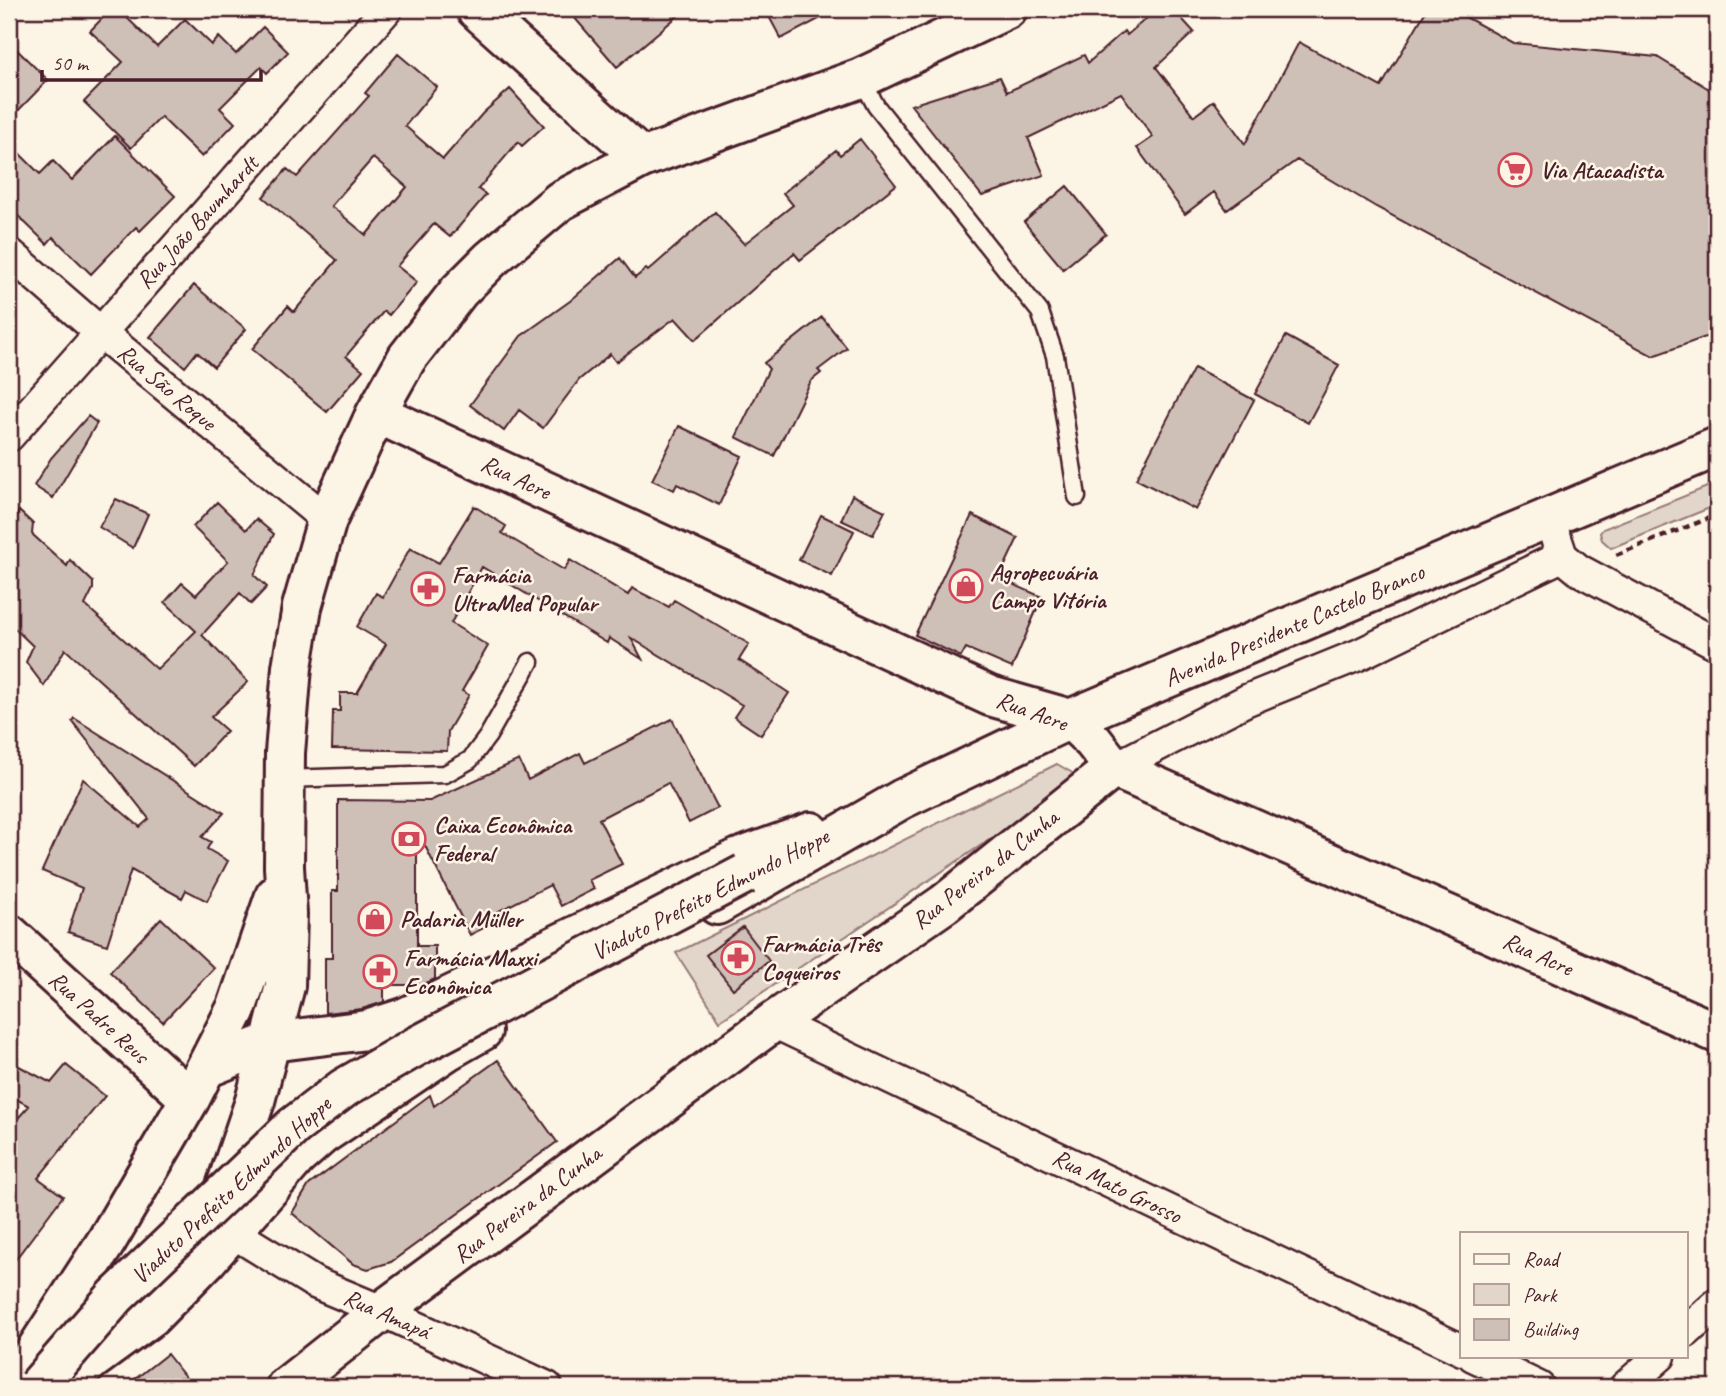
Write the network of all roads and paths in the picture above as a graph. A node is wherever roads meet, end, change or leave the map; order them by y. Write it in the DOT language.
graph roads {
  1 [pos="387,9"];
  2 [pos="476,9"];
  3 [pos="1007,9"];
  4 [pos="861,78"];
  5 [pos="642,158"];
  6 [pos="9,253"];
  7 [pos="100,332"];
  8 [pos="376,413"];
  9 [pos="9,436"];
  10 [pos="1708,454"];
  11 [pos="1077,497"];
  12 [pos="1717,515"];
  13 [pos="1549,518"];
  14 [pos="327,520"];
  15 [pos="1571,563"];
  16 [pos="1717,644"];
  17 [pos="530,662"];
  18 [pos="1070,719"];
  19 [pos="1114,768"];
  20 [pos="284,779"];
  21 [pos="902,799"];
  22 [pos="284,867"];
  23 [pos="9,934"];
  24 [pos="285,986"];
  25 [pos="773,1021"];
  26 [pos="1717,1033"];
  27 [pos="316,1038"];
  28 [pos="271,1042"];
  29 [pos="198,1084"];
  30 [pos="322,1135"];
  31 [pos="232,1232"];
  32 [pos="106,1242"];
  33 [pos="190,1278"];
  34 [pos="1717,1304"];
  35 [pos="383,1311"];
  36 [pos="151,1317"];
  37 [pos="1688,1330"];
  38 [pos="1460,1349"];
  39 [pos="1477,1358"];
  40 [pos="1658,1358"];
  41 [pos="12,1387"];
  42 [pos="37,1387"];
  43 [pos="62,1387"];
  44 [pos="286,1387"];
  45 [pos="547,1387"];
  46 [pos="1539,1387"];
  47 [pos="1625,1387"];
  1 -- 7 [label="street, Rua João Baumhardt"];
  2 -- 5 [label="main road"];
  3 -- 4 [label="main road"];
  4 -- 5 [label="main road"];
  4 -- 11 [label="lane"];
  5 -- 8 [label="main road"];
  6 -- 7 [label="street, Rua São Roque"];
  7 -- 9 [label="street, Rua João Baumhardt"];
  7 -- 14 [label="street, Rua São Roque"];
  8 -- 14 [label="main road"];
  8 -- 18 [label="main road, Rua Acre"];
  10 -- 13 [label="main road, Avenida Presidente Castelo Branco"];
  12 -- 15 [label="path"];
  13 -- 15 [label="street"];
  13 -- 18 [label="main road, Avenida Presidente Castelo Branco"];
  14 -- 20 [label="main road"];
  15 -- 16 [label="street"];
  15 -- 19 [label="street, Rua Pereira da Cunha"];
  17 -- 20 [label="lane"];
  18 -- 19 [label="main road, Rua Acre"];
  18 -- 21 [label="main road, Avenida Presidente Castelo Branco"];
  19 -- 25 [label="main road, Rua Pereira da Cunha"];
  19 -- 26 [label="main road, Rua Acre"];
  20 -- 22 [label="main road"];
  21 -- 27 [label="main road, Avenida Presidente Castelo Branco"];
  21 -- 30 [label="main road, Avenida Presidente Castelo Branco"];
  21 -- 42 [label="main road, Viaduto Prefeito Edmundo Hoppe, bridge"];
  22 -- 24 [label="main road"];
  22 -- 29 [label="main road"];
  23 -- 29 [label="main road, Rua Padre Reus"];
  24 -- 27 [label="main road"];
  24 -- 28 [label="main road"];
  25 -- 35 [label="main road, Rua Pereira da Cunha"];
  25 -- 38 [label="street, Rua Mato Grosso"];
  27 -- 28 [label="main road, Avenida Presidente Castelo Branco"];
  27 -- 30 [label="main road"];
  28 -- 29 [label="main road, Avenida Presidente Castelo Branco"];
  28 -- 33 [label="main road"];
  29 -- 32 [label="main road"];
  30 -- 31 [label="main road, Avenida Presidente Castelo Branco"];
  31 -- 33 [label="main road, Avenida Presidente Castelo Branco"];
  31 -- 35 [label="street, Rua Amapá"];
  32 -- 36 [label="main road"];
  32 -- 41 [label="main road"];
  33 -- 36 [label="main road, Avenida Presidente Castelo Branco"];
  34 -- 37 [label="street"];
  35 -- 44 [label="main road, Rua Pereira da Cunha"];
  35 -- 45 [label="street, Rua Amapá"];
  36 -- 43 [label="main road, Avenida Presidente Castelo Branco"];
  39 -- 46 [label="street"];
  40 -- 47 [label="street"];
}
